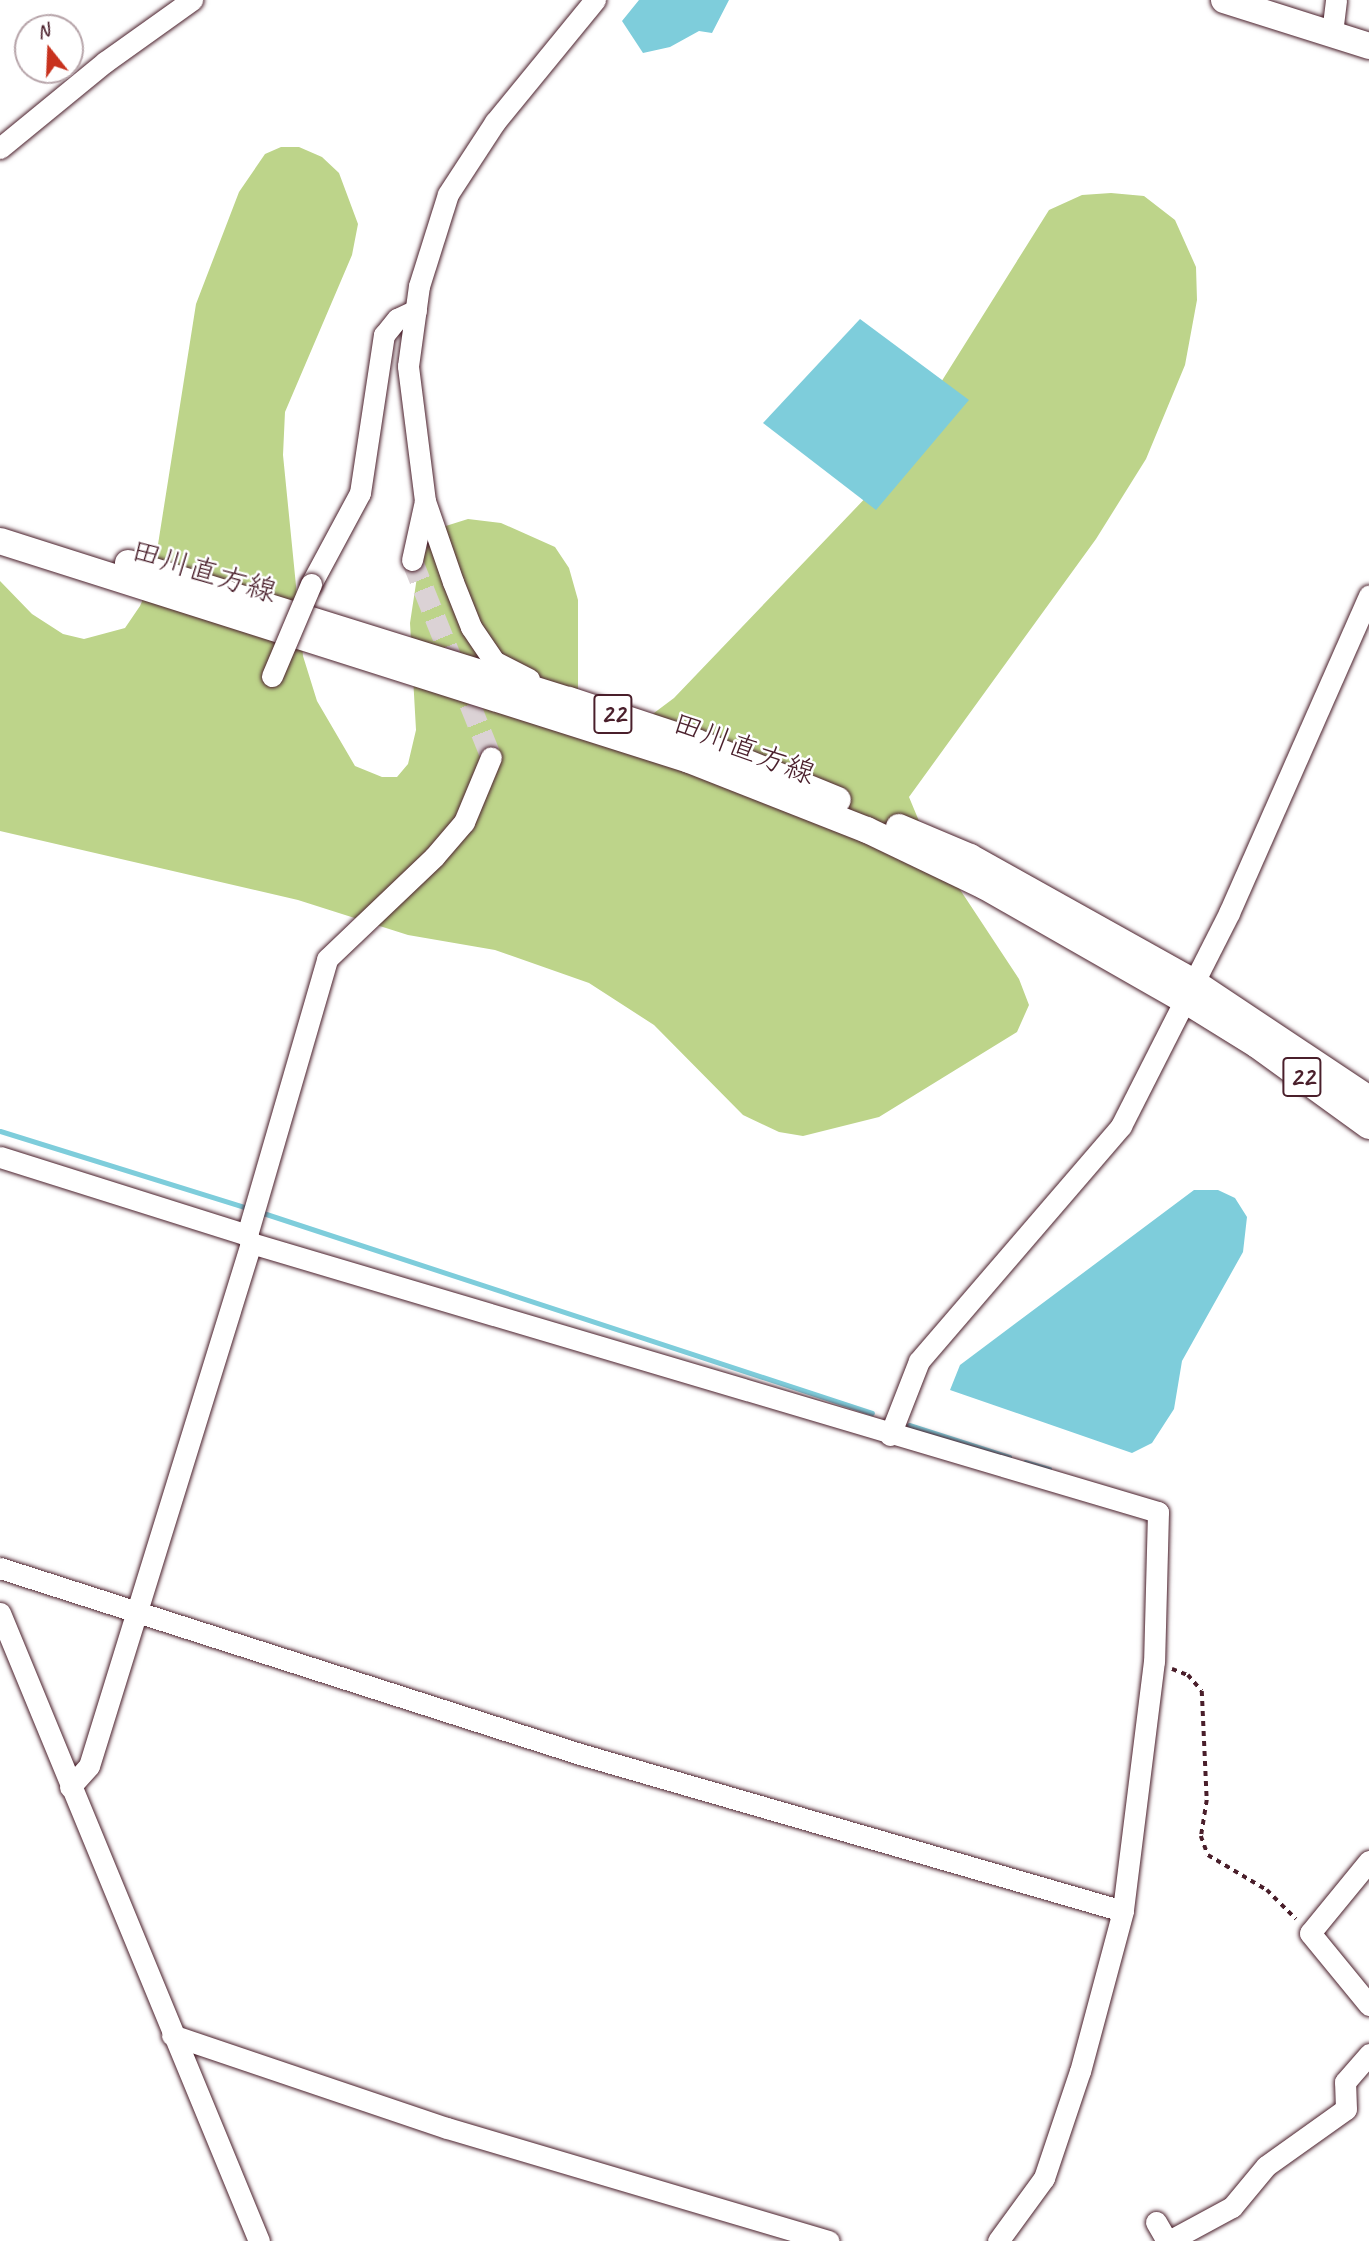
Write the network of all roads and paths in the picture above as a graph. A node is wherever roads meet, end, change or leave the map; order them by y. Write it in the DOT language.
graph roads {
  1 [pos="192,0"];
  2 [pos="595,0"];
  3 [pos="1224,0"];
  4 [pos="1336,0"];
  5 [pos="1332,33"];
  6 [pos="1369,46"];
  7 [pos="0,148"];
  8 [pos="416,310"];
  9 [pos="425,501"];
  10 [pos="0,521"];
  11 [pos="0,541"];
  12 [pos="412,560"];
  13 [pos="1369,595"];
  14 [pos="272,676"];
  15 [pos="569,699"];
  16 [pos="491,757"];
  17 [pos="1190,992"];
  18 [pos="1357,1099"];
  19 [pos="1369,1126"];
  20 [pos="0,1157"];
  21 [pos="249,1239"];
  22 [pos="890,1435"];
  23 [pos="0,1568"];
  24 [pos="135,1608"];
  25 [pos="0,1613"];
  26 [pos="1154,1661"];
  27 [pos="70,1787"];
  28 [pos="1369,1861"];
  29 [pos="1123,1911"];
  30 [pos="1310,1933"];
  31 [pos="1369,2005"];
  32 [pos="172,2035"];
  33 [pos="1369,2054"];
  34 [pos="1156,2222"];
  35 [pos="259,2241"];
  36 [pos="829,2241"];
  37 [pos="998,2241"];
  38 [pos="1168,2241"];
  1 -- 7 [label="street"];
  2 -- 8 [label="street"];
  3 -- 5 [label="main road"];
  4 -- 5 [label="street"];
  5 -- 6 [label="main road"];
  8 -- 9 [label="street"];
  8 -- 14 [label="street, bridge"];
  9 -- 12 [label="street"];
  9 -- 15 [label="street"];
  10 -- 15 [label="main road, 田川直方線 / 22"];
  11 -- 17 [label="main road, 田川直方線 / 22"];
  13 -- 17 [label="street"];
  15 -- 17 [label="main road, 田川直方線 / 22"];
  16 -- 21 [label="street"];
  17 -- 18 [label="main road, 田川直方線 / 22"];
  17 -- 22 [label="street"];
  18 -- 19 [label="main road, 田川直方線 / 22"];
  20 -- 21 [label="street"];
  21 -- 22 [label="street"];
  21 -- 24 [label="street"];
  22 -- 26 [label="street"];
  23 -- 24 [label="street"];
  24 -- 27 [label="street"];
  24 -- 29 [label="street"];
  25 -- 27 [label="street"];
  26 -- 29 [label="street"];
  26 -- 30 [label="path"];
  27 -- 32 [label="street"];
  28 -- 30 [label="street"];
  29 -- 37 [label="street"];
  30 -- 31 [label="street"];
  32 -- 35 [label="street"];
  32 -- 36 [label="street"];
  33 -- 38 [label="street"];
  34 -- 38 [label="street"];
}
